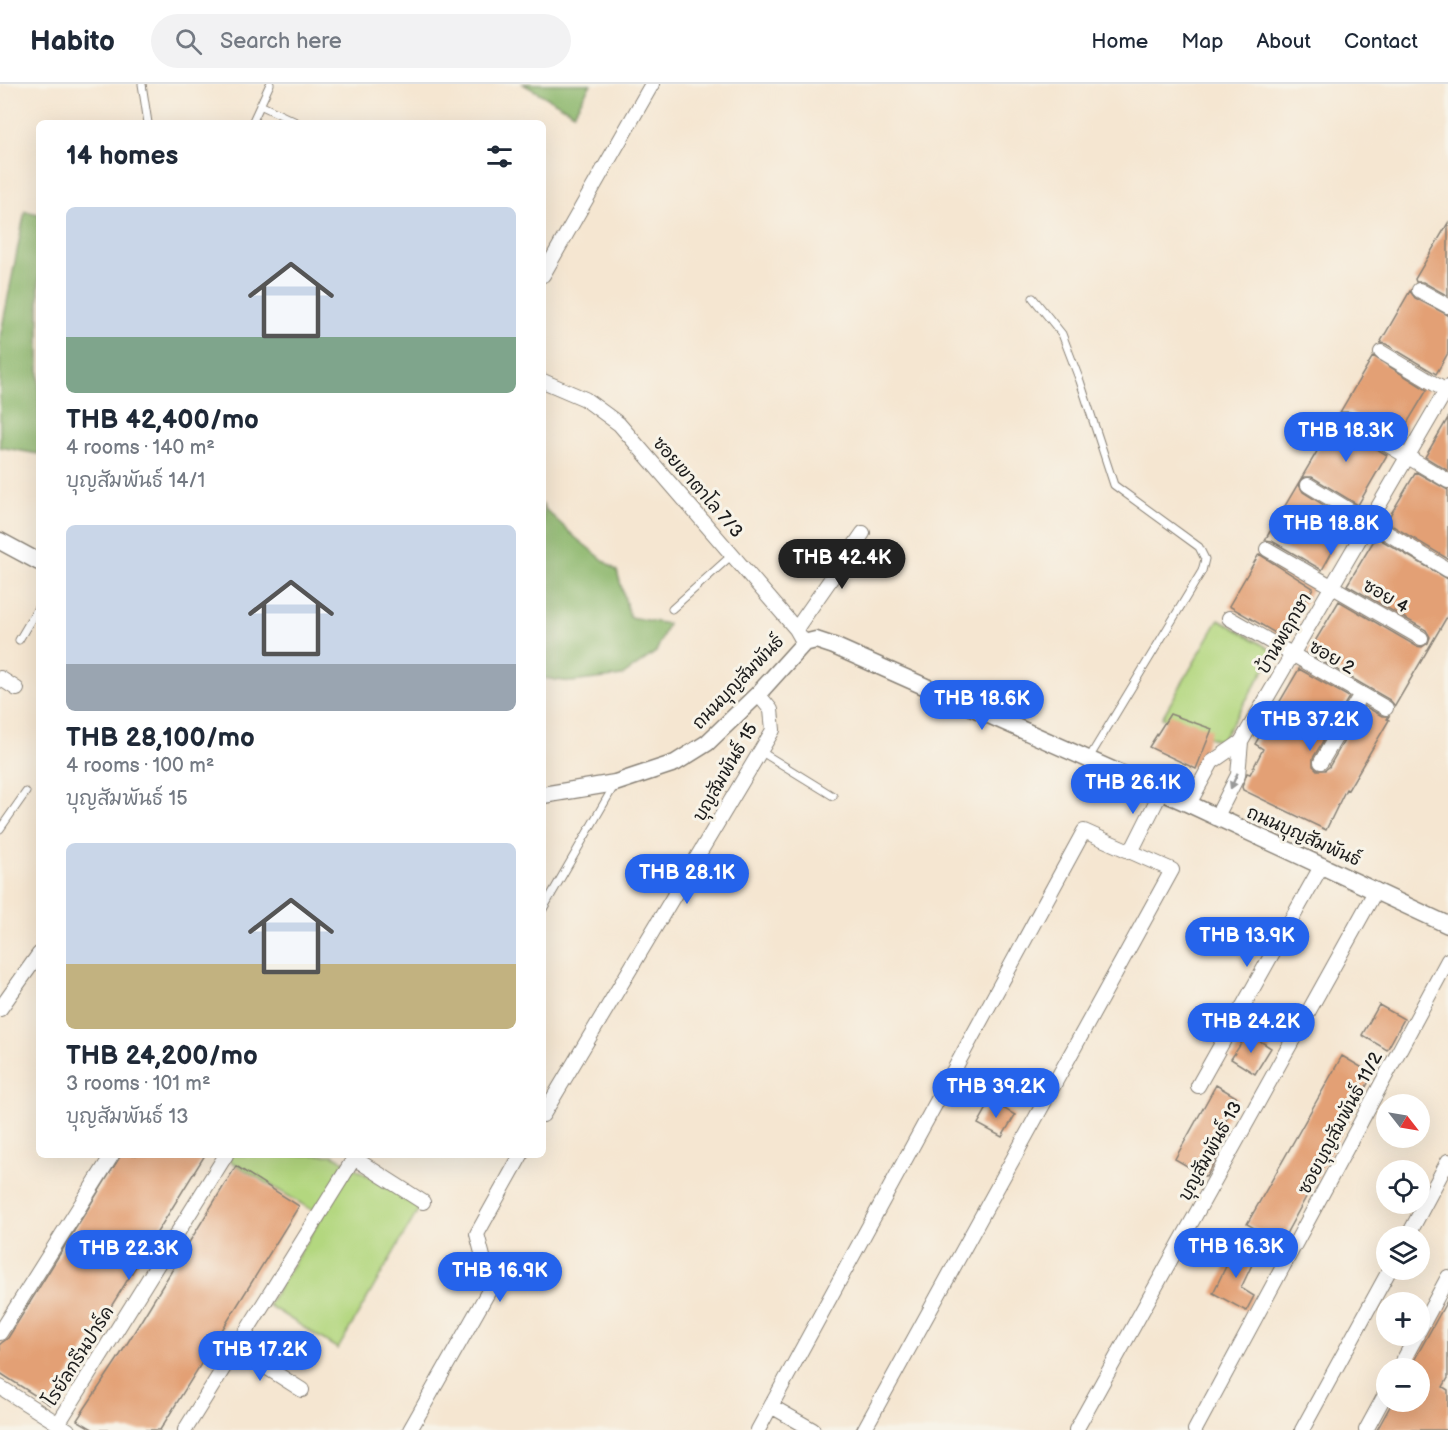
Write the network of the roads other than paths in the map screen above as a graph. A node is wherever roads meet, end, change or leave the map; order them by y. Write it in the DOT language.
graph roads {
  1 [pos="142,84"];
  2 [pos="270,84"];
  3 [pos="652,84"];
  4 [pos="260,105"];
  5 [pos="148,120"];
  6 [pos="253,120"];
  7 [pos="292,120"];
  8 [pos="546,270"];
  9 [pos="1419,290"];
  10 [pos="1033,298"];
  11 [pos="1448,306"];
  12 [pos="1381,352"];
  13 [pos="546,382"];
  14 [pos="1447,390"];
  15 [pos="1346,420"];
  16 [pos="1407,458"];
  17 [pos="1448,481"];
  18 [pos="1308,485"];
  19 [pos="1369,523"];
  20 [pos="863,533"];
  21 [pos="0,541"];
  22 [pos="1267,549"];
  23 [pos="732,555"];
  24 [pos="36,560"];
  25 [pos="1448,570"];
  26 [pos="1332,586"];
  27 [pos="672,609"];
  28 [pos="36,611"];
  29 [pos="1229,618"];
  30 [pos="800,636"];
  31 [pos="1421,638"];
  32 [pos="19,640"];
  33 [pos="1292,654"];
  34 [pos="0,678"];
  35 [pos="17,689"];
  36 [pos="758,694"];
  37 [pos="1361,694"];
  38 [pos="1386,708"];
  39 [pos="1241,742"];
  40 [pos="760,751"];
  41 [pos="1088,760"];
  42 [pos="1321,762"];
  43 [pos="615,783"];
  44 [pos="26,792"];
  45 [pos="1161,792"];
  46 [pos="546,794"];
  47 [pos="833,796"];
  48 [pos="1189,804"];
  49 [pos="1216,818"];
  50 [pos="0,830"];
  51 [pos="1131,852"];
  52 [pos="1322,865"];
  53 [pos="1376,890"];
  54 [pos="546,904"];
  55 [pos="1448,925"];
  56 [pos="36,958"];
  57 [pos="1448,960"];
  58 [pos="0,1009"];
  59 [pos="1198,1086"];
  60 [pos="546,1110"];
  61 [pos="110,1158"];
  62 [pos="224,1158"];
  63 [pos="354,1158"];
  64 [pos="357,1158"];
  65 [pos="519,1158"];
  66 [pos="1448,1161"];
  67 [pos="423,1202"];
  68 [pos="1413,1226"];
  69 [pos="1448,1277"];
  70 [pos="1384,1280"];
  71 [pos="1430,1311"];
  72 [pos="0,1333"];
  73 [pos="236,1348"];
  74 [pos="0,1388"];
  75 [pos="302,1390"];
  76 [pos="771,1406"];
  77 [pos="1376,1412"];
  78 [pos="63,1427"];
  79 [pos="187,1429"];
  80 [pos="410,1430"];
  81 [pos="758,1430"];
  82 [pos="813,1430"];
  83 [pos="864,1430"];
  84 [pos="1076,1430"];
  85 [pos="1195,1430"];
  86 [pos="1302,1430"];
  87 [pos="1366,1430"];
  1 -- 5 [label="lane"];
  2 -- 4 [label="lane"];
  3 -- 8 [label="street"];
  4 -- 6 [label="lane"];
  4 -- 7 [label="lane"];
  9 -- 11 [label="street"];
  10 -- 41 [label="lane"];
  12 -- 14 [label="street"];
  13 -- 23 [label="street, ซอยเขาตาโล 7/3"];
  14 -- 16 [label="street, บ้านพฤกษา"];
  15 -- 16 [label="street"];
  16 -- 17 [label="street"];
  16 -- 19 [label="street, บ้านพฤกษา"];
  18 -- 19 [label="street"];
  19 -- 25 [label="street"];
  19 -- 26 [label="street, บ้านพฤกษา"];
  20 -- 30 [label="street"];
  21 -- 24 [label="street"];
  22 -- 26 [label="street, ซอย 4"];
  23 -- 27 [label="lane"];
  23 -- 30 [label="street, ซอยเขาตาโล 7/3"];
  26 -- 31 [label="street, ซอย 4"];
  26 -- 33 [label="street, บ้านพฤกษา"];
  28 -- 32 [label="lane"];
  29 -- 33 [label="street, ซอย 2"];
  30 -- 36 [label="street, ถนนบุญสัมพันธ์"];
  30 -- 41 [label="street, ถนนบุญสัมพันธ์"];
  33 -- 37 [label="street, ซอย 2"];
  33 -- 39 [label="street, บ้านพฤกษา"];
  34 -- 35 [label="street"];
  36 -- 40 [label="street, บุญสัมพันธ์ 15"];
  36 -- 43 [label="street, ถนนบุญสัมพันธ์"];
  37 -- 38 [label="street, ซอย 2"];
  37 -- 42 [label="street"];
  39 -- 48 [label="street, บ้านพฤกษา"];
  39 -- 49 [label="street, บ้านพฤกษา, one-way"];
  40 -- 47 [label="lane"];
  40 -- 60 [label="street, บุญสัมพันธ์ 15"];
  41 -- 45 [label="street, ถนนบุญสัมพันธ์"];
  43 -- 46 [label="street, ถนนบุญสัมพันธ์"];
  43 -- 54 [label="lane"];
  44 -- 50 [label="lane"];
  45 -- 48 [label="street, ถนนบุญสัมพันธ์"];
  45 -- 51 [label="street"];
  48 -- 49 [label="street, ถนนบุญสัมพันธ์"];
  49 -- 52 [label="street, ถนนบุญสัมพันธ์"];
  51 -- 76 [label="street"];
  51 -- 83 [label="street"];
  52 -- 53 [label="street, ถนนบุญสัมพันธ์"];
  52 -- 59 [label="street"];
  53 -- 55 [label="street, ถนนบุญสัมพันธ์"];
  53 -- 84 [label="street, บุญสัมพันธ์ 13"];
  56 -- 58 [label="street"];
  57 -- 85 [label="street, ซอยบุญสัมพันธ์ 11/2"];
  61 -- 72 [label="street"];
  62 -- 78 [label="street, โรยัลกรีนปาร์ค"];
  63 -- 73 [label="street"];
  64 -- 67 [label="street"];
  65 -- 80 [label="street"];
  66 -- 68 [label="street"];
  69 -- 71 [label="street"];
  70 -- 86 [label="street"];
  73 -- 75 [label="street"];
  73 -- 79 [label="street"];
  74 -- 78 [label="street"];
  76 -- 81 [label="street"];
  76 -- 82 [label="street"];
  77 -- 87 [label="street"];
}
